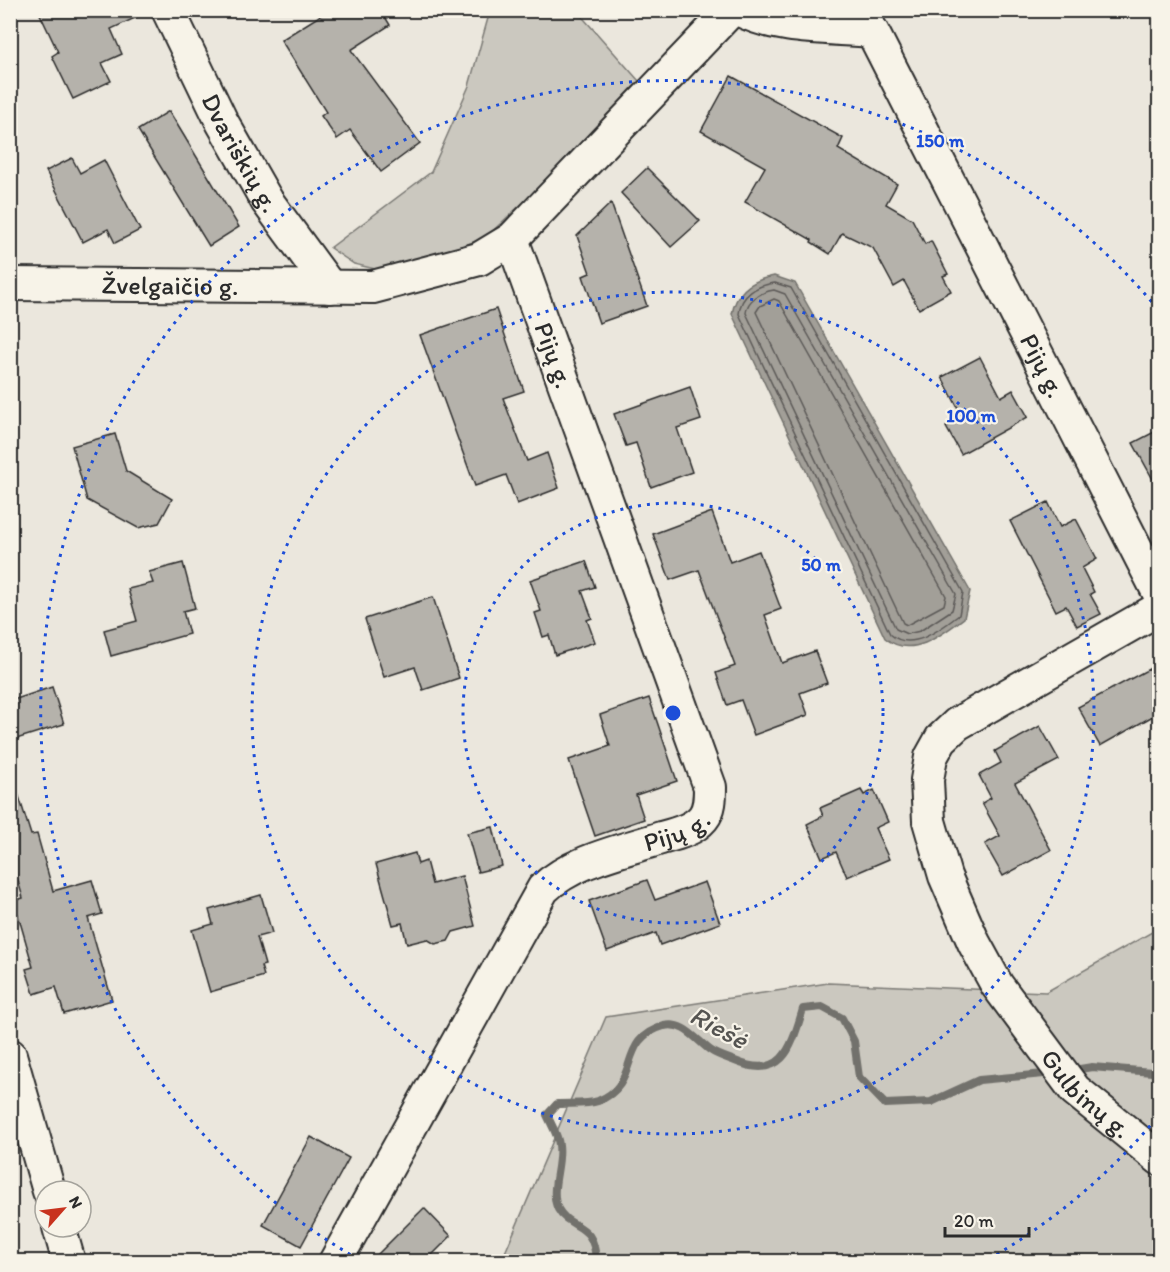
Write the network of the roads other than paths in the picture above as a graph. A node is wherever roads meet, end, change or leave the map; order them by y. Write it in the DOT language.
graph roads {
  1 [pos="168,10"];
  2 [pos="731,10"];
  3 [pos="740,10"];
  4 [pos="512,239"];
  5 [pos="10,284"];
  6 [pos="330,287"];
  7 [pos="1160,595"];
  8 [pos="1160,608"];
  9 [pos="10,1055"];
  10 [pos="1160,1159"];
  11 [pos="46,1179"];
  12 [pos="62,1239"];
  13 [pos="69,1262"];
  14 [pos="335,1262"];
  1 -- 6 [label="street, Dvariškių g."];
  2 -- 4 [label="street, Žvelgaičio g."];
  3 -- 7 [label="street, Pijų g."];
  4 -- 6 [label="street, Žvelgaičio g."];
  4 -- 14 [label="street, Pijų g."];
  5 -- 6 [label="street, Žvelgaičio g."];
  8 -- 10 [label="street, Gulbinų g."];
  9 -- 11 [label="street"];
  12 -- 13 [label="street"];
}
